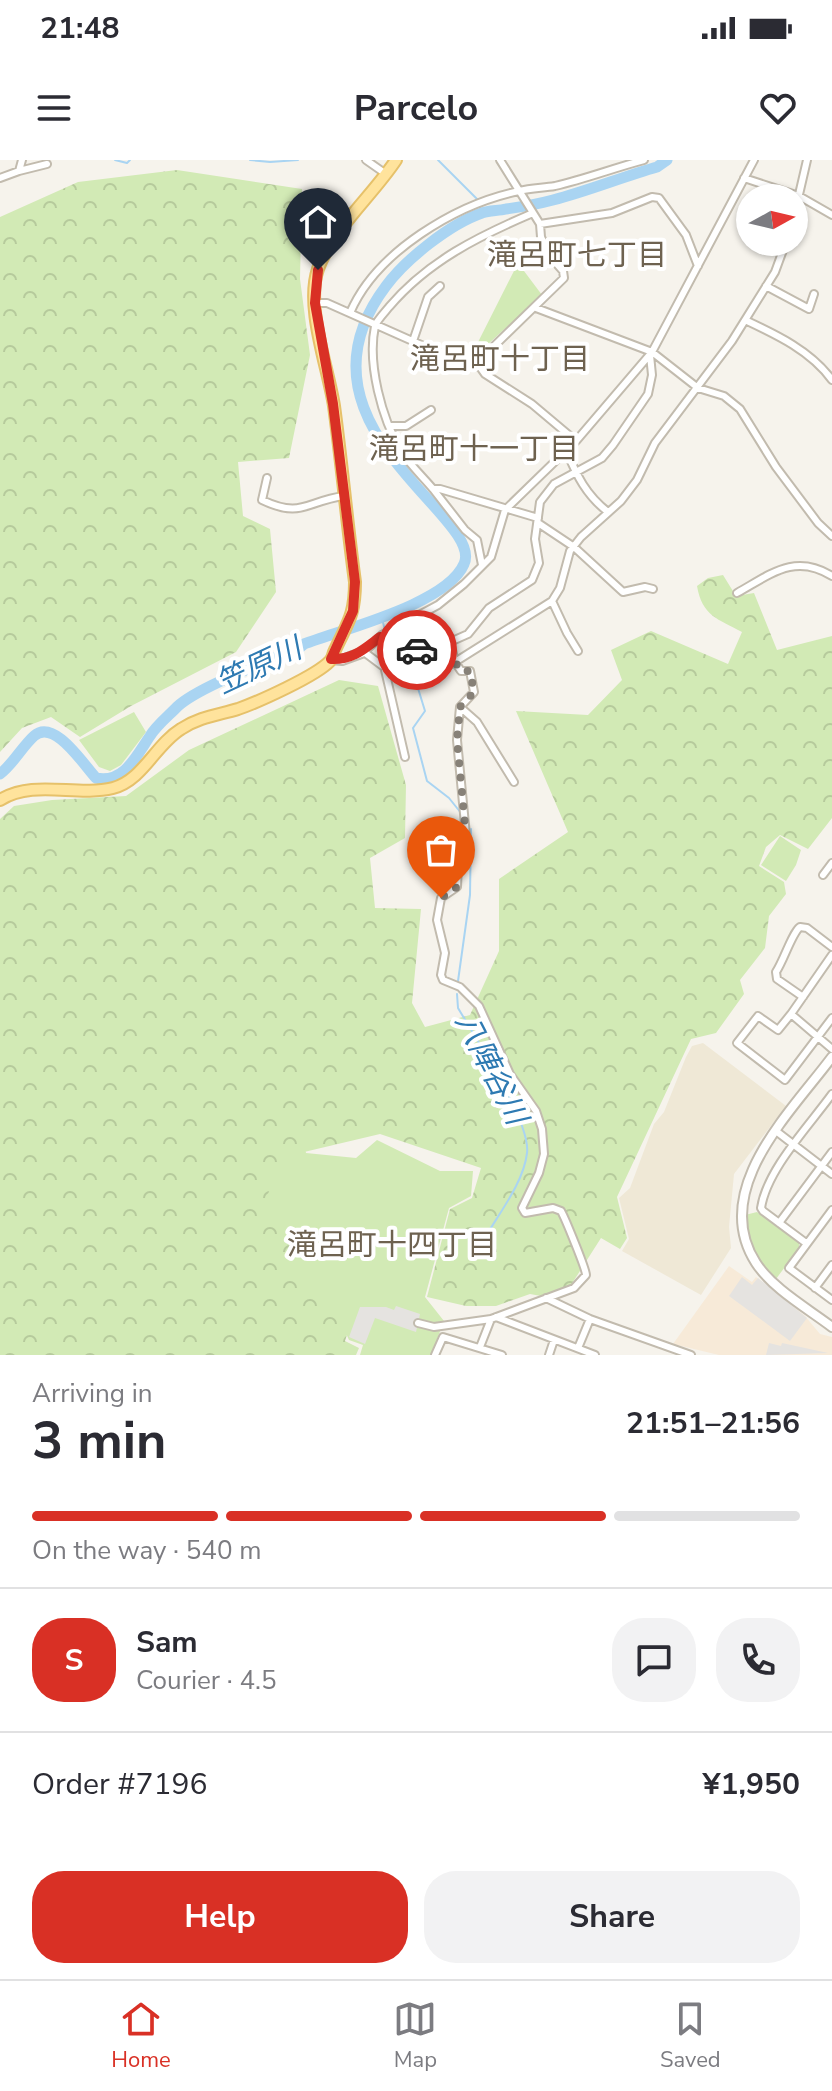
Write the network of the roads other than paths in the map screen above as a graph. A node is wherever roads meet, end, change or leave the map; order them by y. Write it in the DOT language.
graph roads {
  1 [pos="22,160"];
  2 [pos="366,160"];
  3 [pos="396,160"];
  4 [pos="500,160"];
  5 [pos="644,160"];
  6 [pos="754,160"];
  7 [pos="807,160"];
  8 [pos="47,164"];
  9 [pos="19,171"];
  10 [pos="386,175"];
  11 [pos="0,178"];
  12 [pos="744,178"];
  13 [pos="762,184"];
  14 [pos="802,184"];
  15 [pos="518,191"];
  16 [pos="808,201"];
  17 [pos="533,213"];
  18 [pos="832,215"];
  19 [pos="540,224"];
  20 [pos="781,256"];
  21 [pos="698,266"];
  22 [pos="440,286"];
  23 [pos="766,286"];
  24 [pos="814,294"];
  25 [pos="315,303"];
  26 [pos="536,308"];
  27 [pos="350,313"];
  28 [pos="745,320"];
  29 [pos="375,324"];
  30 [pos="413,341"];
  31 [pos="651,354"];
  32 [pos="480,367"];
  33 [pos="832,380"];
  34 [pos="698,388"];
  35 [pos="431,410"];
  36 [pos="389,426"];
  37 [pos="576,441"];
  38 [pos="566,450"];
  39 [pos="575,471"];
  40 [pos="267,478"];
  41 [pos="433,489"];
  42 [pos="344,496"];
  43 [pos="505,510"];
  44 [pos="608,512"];
  45 [pos="538,520"];
  46 [pos="832,536"];
  47 [pos="574,547"];
  48 [pos="482,565"];
  49 [pos="832,576"];
  50 [pos="653,589"];
  51 [pos="737,593"];
  52 [pos="552,601"];
  53 [pos="384,635"];
  54 [pos="450,642"];
  55 [pos="578,651"];
  56 [pos="364,652"];
  57 [pos="333,654"];
  58 [pos="455,662"];
  59 [pos="385,670"];
  60 [pos="460,707"];
  61 [pos="405,757"];
  62 [pos="514,782"];
  63 [pos="0,800"];
  64 [pos="832,863"];
  65 [pos="823,875"];
  66 [pos="832,947"];
  67 [pos="832,955"];
  68 [pos="803,997"];
  69 [pos="791,1014"];
  70 [pos="832,1018"];
  71 [pos="819,1036"];
  72 [pos="832,1049"];
  73 [pos="832,1057"];
  74 [pos="832,1094"];
  75 [pos="776,1131"];
  76 [pos="794,1146"];
  77 [pos="832,1152"];
  78 [pos="821,1167"];
  79 [pos="832,1174"];
  80 [pos="832,1210"];
  81 [pos="829,1219"];
  82 [pos="779,1223"];
  83 [pos="806,1243"];
  84 [pos="832,1265"];
  85 [pos="815,1288"];
  86 [pos="546,1298"];
  87 [pos="832,1300"];
  88 [pos="494,1318"];
  89 [pos="590,1319"];
  90 [pos="418,1323"];
  91 [pos="832,1327"];
  92 [pos="554,1340"];
  93 [pos="480,1347"];
  94 [pos="578,1348"];
  95 [pos="666,1351"];
  96 [pos="435,1355"];
  97 [pos="502,1355"];
  98 [pos="549,1355"];
  99 [pos="595,1355"];
  100 [pos="691,1355"];
  1 -- 9 [label="street"];
  2 -- 10 [label="street"];
  3 -- 10 [label="main road"];
  4 -- 15 [label="street"];
  5 -- 15 [label="street"];
  6 -- 12 [label="street"];
  7 -- 14 [label="street"];
  8 -- 9 [label="street"];
  9 -- 11 [label="street"];
  10 -- 25 [label="main road"];
  12 -- 13 [label="street"];
  12 -- 21 [label="street"];
  15 -- 17 [label="street"];
  15 -- 27 [label="street"];
  16 -- 18 [label="street"];
  17 -- 19 [label="street"];
  17 -- 29 [label="street"];
  19 -- 21 [label="street"];
  19 -- 26 [label="street"];
  20 -- 23 [label="street"];
  21 -- 31 [label="street"];
  22 -- 30 [label="street"];
  23 -- 24 [label="street"];
  23 -- 28 [label="street"];
  25 -- 27 [label="street"];
  25 -- 42 [label="main road"];
  26 -- 31 [label="street"];
  26 -- 32 [label="street"];
  27 -- 29 [label="street"];
  28 -- 33 [label="street"];
  28 -- 34 [label="street"];
  29 -- 30 [label="street"];
  29 -- 36 [label="street"];
  30 -- 32 [label="street"];
  31 -- 34 [label="street"];
  31 -- 37 [label="street"];
  31 -- 39 [label="street"];
  32 -- 37 [label="street"];
  34 -- 44 [label="street"];
  34 -- 46 [label="street"];
  35 -- 36 [label="street"];
  36 -- 41 [label="street"];
  37 -- 38 [label="street"];
  38 -- 39 [label="street"];
  38 -- 43 [label="street"];
  39 -- 44 [label="street"];
  39 -- 45 [label="street"];
  40 -- 42 [label="street"];
  41 -- 43 [label="street"];
  41 -- 48 [label="street"];
  42 -- 57 [label="main road"];
  43 -- 45 [label="street"];
  43 -- 48 [label="street"];
  44 -- 47 [label="street"];
  45 -- 47 [label="street"];
  45 -- 54 [label="street"];
  47 -- 50 [label="street"];
  47 -- 52 [label="street"];
  48 -- 53 [label="street"];
  49 -- 51 [label="street"];
  52 -- 55 [label="street"];
  52 -- 58 [label="street"];
  53 -- 54 [label="street"];
  53 -- 56 [label="street"];
  54 -- 58 [label="street"];
  56 -- 57 [label="street"];
  56 -- 59 [label="street"];
  57 -- 63 [label="main road"];
  58 -- 59 [label="street"];
  58 -- 60 [label="street"];
  59 -- 61 [label="street"];
  60 -- 62 [label="street"];
  60 -- 86 [label="street"];
  64 -- 65 [label="street"];
  66 -- 68 [label="street"];
  67 -- 68 [label="street"];
  68 -- 69 [label="street"];
  69 -- 71 [label="street"];
  69 -- 71 [label="street"];
  70 -- 71 [label="street"];
  71 -- 72 [label="street"];
  73 -- 75 [label="street"];
  74 -- 76 [label="street"];
  75 -- 76 [label="street"];
  75 -- 91 [label="street"];
  76 -- 78 [label="street"];
  76 -- 82 [label="street"];
  77 -- 78 [label="street"];
  78 -- 79 [label="street"];
  78 -- 82 [label="street"];
  80 -- 81 [label="street"];
  81 -- 83 [label="street"];
  82 -- 83 [label="street"];
  83 -- 85 [label="street"];
  84 -- 85 [label="street"];
  85 -- 87 [label="street"];
  86 -- 88 [label="street"];
  86 -- 89 [label="street"];
  88 -- 90 [label="street"];
  88 -- 92 [label="street"];
  88 -- 93 [label="street"];
  89 -- 94 [label="street"];
  89 -- 95 [label="street"];
  92 -- 94 [label="street"];
  92 -- 98 [label="street"];
  93 -- 96 [label="street"];
  93 -- 97 [label="street"];
  94 -- 99 [label="street"];
  95 -- 100 [label="street"];
}
